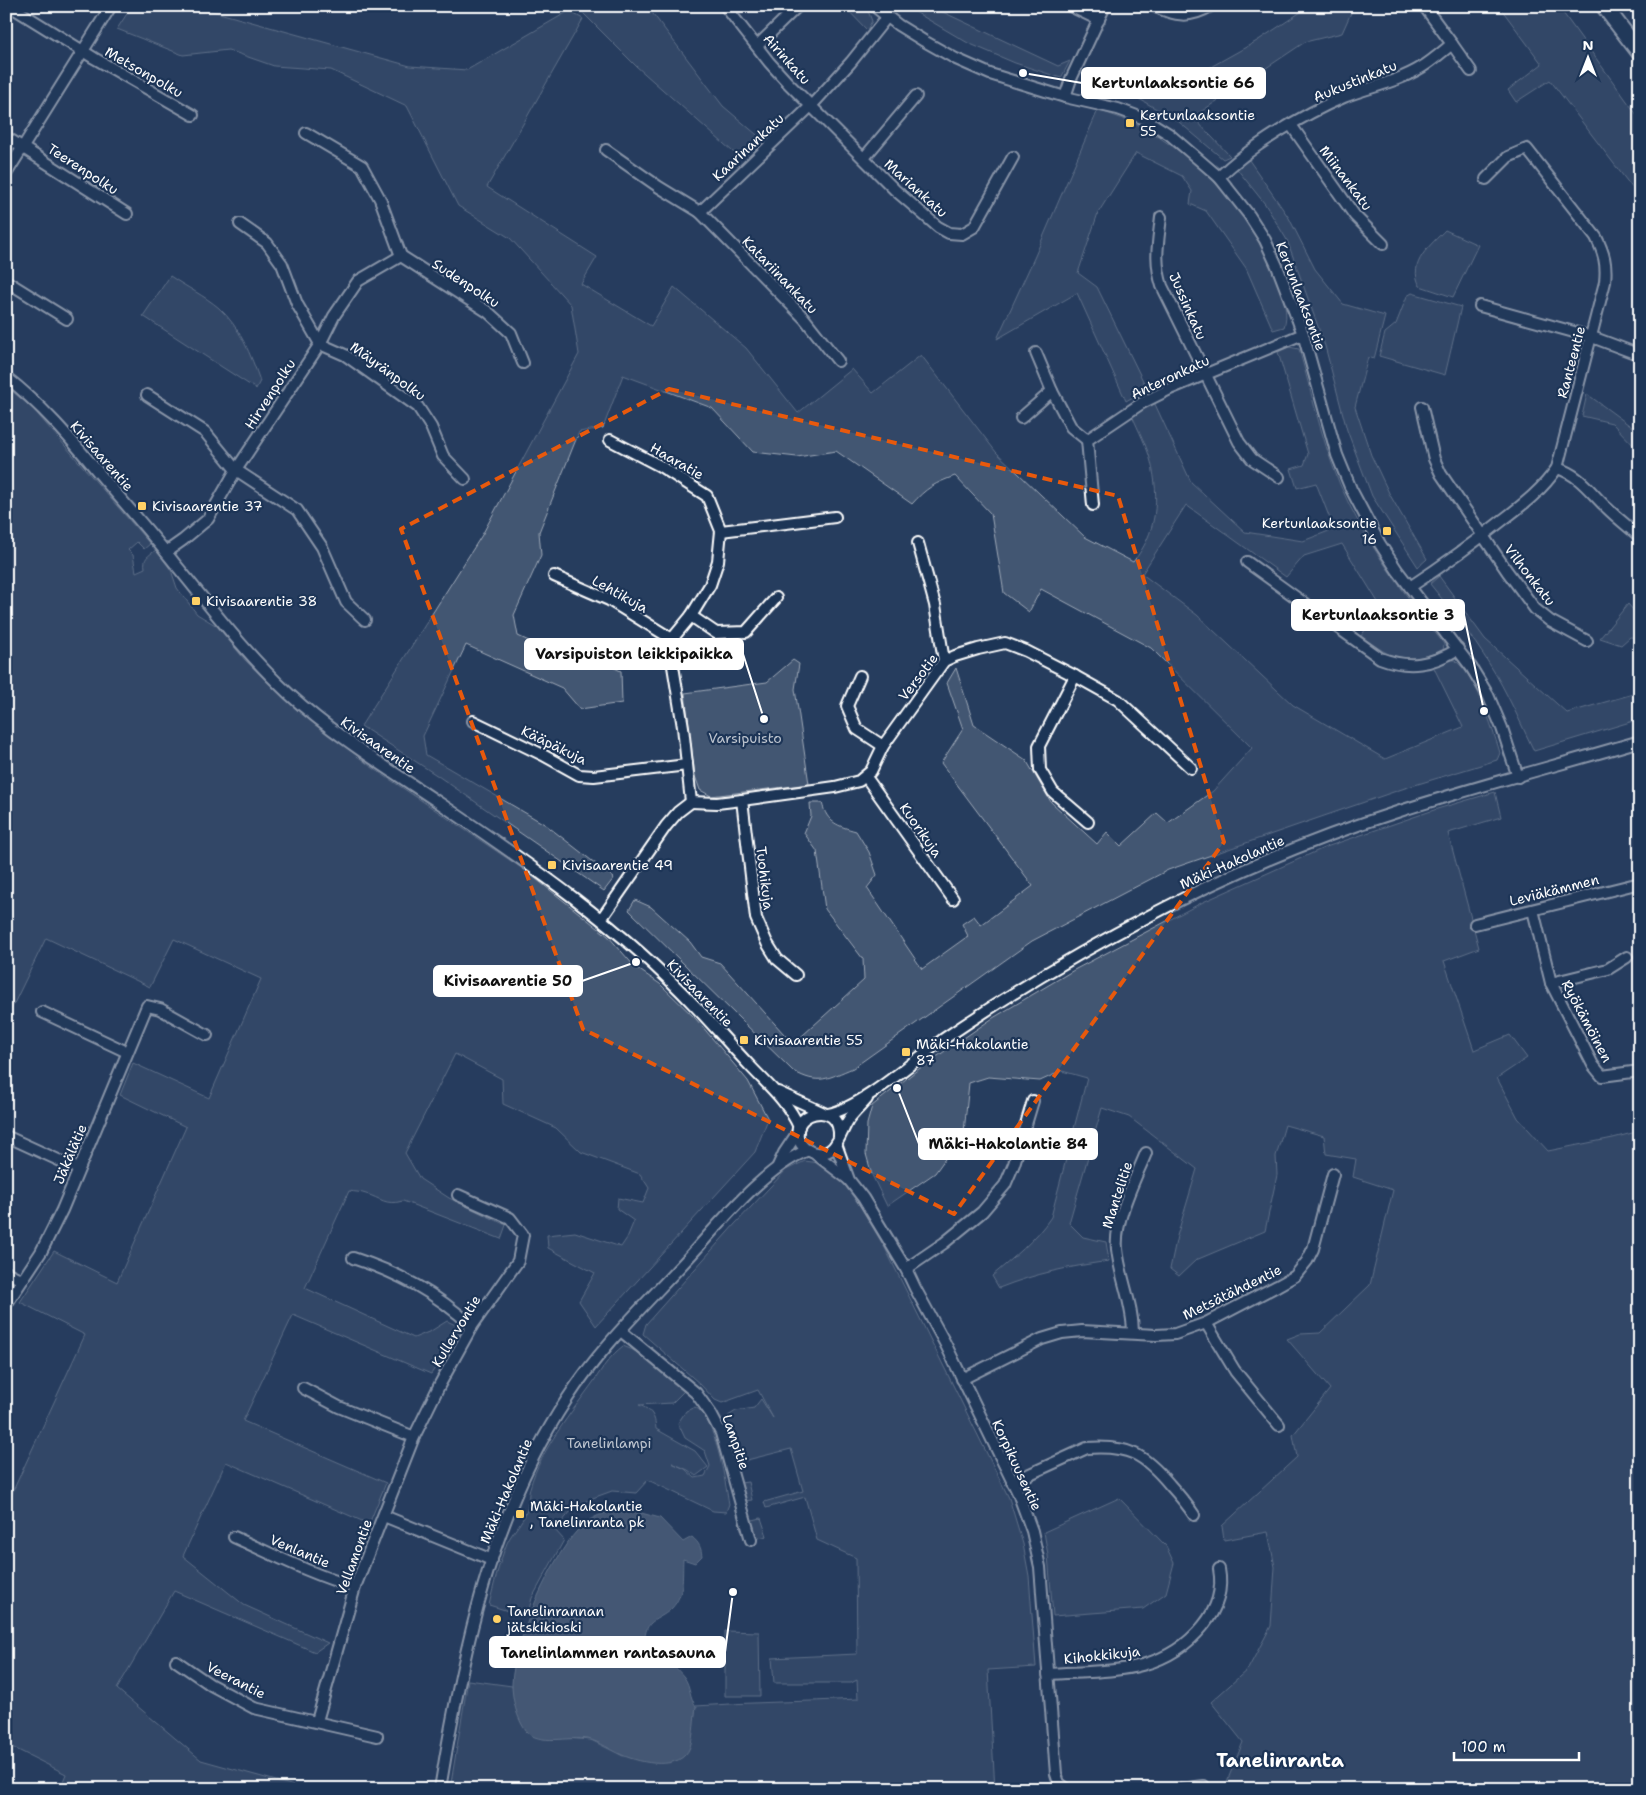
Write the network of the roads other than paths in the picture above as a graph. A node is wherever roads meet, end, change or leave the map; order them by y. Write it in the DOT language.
graph roads {
  1 [pos="10,6"];
  2 [pos="111,6"];
  3 [pos="725,6"];
  4 [pos="874,6"];
  5 [pos="1070,6"];
  6 [pos="1105,6"];
  7 [pos="1153,6"];
  8 [pos="1211,6"];
  9 [pos="1424,6"];
  10 [pos="1604,6"];
  11 [pos="1613,6"];
  12 [pos="797,7"];
  13 [pos="887,17"];
  14 [pos="1099,20"];
  15 [pos="1640,41"];
  16 [pos="1452,44"];
  17 [pos="757,46"];
  18 [pos="82,52"];
  19 [pos="1640,52"];
  20 [pos="1471,71"];
  21 [pos="916,96"];
  22 [pos="1065,97"];
  23 [pos="812,105"];
  24 [pos="193,115"];
  25 [pos="1291,125"];
  26 [pos="306,133"];
  27 [pos="6,137"];
  28 [pos="23,148"];
  29 [pos="606,150"];
  30 [pos="1013,157"];
  31 [pos="864,158"];
  32 [pos="6,174"];
  33 [pos="1219,177"];
  34 [pos="1486,179"];
  35 [pos="700,212"];
  36 [pos="127,214"];
  37 [pos="1161,217"];
  38 [pos="240,224"];
  39 [pos="1383,244"];
  40 [pos="401,256"];
  41 [pos="6,281"];
  42 [pos="1480,306"];
  43 [pos="66,318"];
  44 [pos="1302,334"];
  45 [pos="1592,336"];
  46 [pos="320,344"];
  47 [pos="1036,353"];
  48 [pos="1640,355"];
  49 [pos="838,361"];
  50 [pos="523,364"];
  51 [pos="1205,374"];
  52 [pos="6,377"];
  53 [pos="1052,391"];
  54 [pos="147,395"];
  55 [pos="1422,407"];
  56 [pos="1021,418"];
  57 [pos="610,440"];
  58 [pos="1087,440"];
  59 [pos="1557,468"];
  60 [pos="236,470"];
  61 [pos="1279,477"];
  62 [pos="465,479"];
  63 [pos="1093,505"];
  64 [pos="835,517"];
  65 [pos="721,531"];
  66 [pos="1483,536"];
  67 [pos="1640,537"];
  68 [pos="918,542"];
  69 [pos="166,552"];
  70 [pos="1247,562"];
  71 [pos="554,576"];
  72 [pos="1410,587"];
  73 [pos="776,598"];
  74 [pos="691,616"];
  75 [pos="365,620"];
  76 [pos="672,639"];
  77 [pos="1587,641"];
  78 [pos="1458,649"];
  79 [pos="944,661"];
  80 [pos="860,676"];
  81 [pos="1075,676"];
  82 [pos="473,721"];
  83 [pos="1640,741"];
  84 [pos="883,746"];
  85 [pos="687,764"];
  86 [pos="1191,768"];
  87 [pos="866,776"];
  88 [pos="1518,777"];
  89 [pos="742,800"];
  90 [pos="691,802"];
  91 [pos="1088,822"];
  92 [pos="1640,883"];
  93 [pos="953,899"];
  94 [pos="1533,910"];
  95 [pos="602,918"];
  96 [pos="1475,924"];
  97 [pos="1627,957"];
  98 [pos="796,975"];
  99 [pos="1551,983"];
  100 [pos="42,1012"];
  101 [pos="207,1035"];
  102 [pos="127,1052"];
  103 [pos="1640,1071"];
  104 [pos="776,1091"];
  105 [pos="874,1091"];
  106 [pos="1033,1101"];
  107 [pos="825,1113"];
  108 [pos="798,1129"];
  109 [pos="6,1136"];
  110 [pos="838,1141"];
  111 [pos="811,1152"];
  112 [pos="1146,1153"];
  113 [pos="778,1166"];
  114 [pos="78,1169"];
  115 [pos="1334,1174"];
  116 [pos="849,1180"];
  117 [pos="458,1196"];
  118 [pos="353,1258"];
  119 [pos="906,1269"];
  120 [pos="6,1272"];
  121 [pos="22,1280"];
  122 [pos="6,1305"];
  123 [pos="1206,1323"];
  124 [pos="472,1326"];
  125 [pos="621,1331"];
  126 [pos="1133,1333"];
  127 [pos="962,1379"];
  128 [pos="303,1388"];
  129 [pos="1279,1425"];
  130 [pos="414,1437"];
  131 [pos="1012,1482"];
  132 [pos="1194,1515"];
  133 [pos="384,1516"];
  134 [pos="234,1537"];
  135 [pos="751,1540"];
  136 [pos="492,1560"];
  137 [pos="1219,1569"];
  138 [pos="355,1587"];
  139 [pos="176,1661"];
  140 [pos="1048,1674"];
  141 [pos="317,1721"];
  142 [pos="377,1736"];
  143 [pos="1204,1786"];
  144 [pos="440,1789"];
  145 [pos="1067,1789"];
  146 [pos="1180,1789"];
  1 -- 18 [label="street, Metsonpolku"];
  2 -- 18 [label="street"];
  3 -- 17 [label="street, Airinkatu"];
  4 -- 13 [label="street, Kertunlaaksontie"];
  5 -- 14 [label="street"];
  6 -- 14 [label="street"];
  7 -- 8 [label="street"];
  9 -- 16 [label="street"];
  10 -- 19 [label="highway"];
  11 -- 15 [label="highway"];
  12 -- 17 [label="street"];
  13 -- 22 [label="street, Kertunlaaksontie"];
  13 -- 23 [label="street, Kaarinankatu"];
  14 -- 22 [label="street"];
  16 -- 20 [label="street"];
  16 -- 25 [label="street, Aukustinkatu"];
  17 -- 23 [label="street, Airinkatu"];
  18 -- 24 [label="street, Metsonpolku"];
  18 -- 28 [label="street"];
  21 -- 31 [label="street"];
  22 -- 33 [label="street, Kertunlaaksontie"];
  23 -- 31 [label="street, Mariankatu"];
  23 -- 35 [label="street, Kaarinankatu"];
  25 -- 33 [label="street, Aukustinkatu"];
  25 -- 39 [label="street, Miinankatu"];
  26 -- 40 [label="street"];
  27 -- 28 [label="street, Teerenpolku"];
  28 -- 32 [label="street"];
  28 -- 36 [label="street, Teerenpolku"];
  29 -- 35 [label="street"];
  30 -- 31 [label="street, Mariankatu"];
  33 -- 44 [label="street, Kertunlaaksontie"];
  34 -- 45 [label="street, Ranteentie"];
  35 -- 49 [label="street, Katariinankatu"];
  37 -- 51 [label="street, Jussinkatu"];
  38 -- 46 [label="street"];
  40 -- 46 [label="street, Hirvenpolku"];
  40 -- 50 [label="street, Sudenpolku"];
  41 -- 43 [label="street"];
  42 -- 45 [label="street"];
  44 -- 51 [label="street, Anteronkatu"];
  44 -- 72 [label="street, Kertunlaaksontie"];
  45 -- 48 [label="street"];
  45 -- 59 [label="street, Ranteentie"];
  46 -- 60 [label="street, Hirvenpolku"];
  46 -- 62 [label="street, Mäyränpolku"];
  47 -- 53 [label="street"];
  51 -- 58 [label="street, Anteronkatu"];
  51 -- 61 [label="street, Jussinkatu"];
  52 -- 69 [label="street, Kivisaarentie"];
  53 -- 56 [label="street"];
  53 -- 58 [label="street"];
  54 -- 60 [label="street"];
  55 -- 66 [label="street, Vilhonkatu"];
  57 -- 65 [label="street, Haaratie"];
  58 -- 63 [label="street"];
  59 -- 66 [label="street, Ranteentie"];
  59 -- 67 [label="street"];
  60 -- 69 [label="street, Hirvenpolku"];
  60 -- 75 [label="street"];
  64 -- 65 [label="street"];
  65 -- 74 [label="street, Haaratie"];
  66 -- 72 [label="street, Ranteentie"];
  66 -- 77 [label="street, Vilhonkatu"];
  68 -- 79 [label="street"];
  69 -- 95 [label="street, Kivisaarentie"];
  70 -- 78 [label="street"];
  71 -- 76 [label="street, Lehtikuja"];
  72 -- 78 [label="street, Kertunlaaksontie"];
  73 -- 74 [label="street"];
  74 -- 76 [label="street, Haaratie"];
  76 -- 85 [label="street"];
  78 -- 88 [label="street, Kertunlaaksontie"];
  79 -- 81 [label="street, Versotie"];
  79 -- 84 [label="street, Versotie"];
  80 -- 84 [label="street"];
  81 -- 86 [label="street, Versotie"];
  81 -- 91 [label="street"];
  82 -- 85 [label="street, Kääpäkuja"];
  83 -- 88 [label="street, Mäki-Hakolantie"];
  84 -- 87 [label="street, Versotie"];
  85 -- 90 [label="street"];
  87 -- 89 [label="street"];
  87 -- 93 [label="street, Kuorikuja"];
  88 -- 105 [label="street, Mäki-Hakolantie"];
  89 -- 90 [label="street"];
  89 -- 98 [label="street, Tuohikuja"];
  90 -- 95 [label="street"];
  92 -- 94 [label="street, Leviäkämmen"];
  94 -- 96 [label="street, Leviäkämmen"];
  94 -- 99 [label="street, Ryökämöinen"];
  95 -- 104 [label="street, Kivisaarentie"];
  97 -- 99 [label="street"];
  99 -- 103 [label="street, Ryökämöinen"];
  100 -- 102 [label="street"];
  101 -- 102 [label="street, Jäkälätie"];
  102 -- 114 [label="street, Jäkälätie"];
  104 -- 107 [label="street, Kivisaarentie"];
  104 -- 108 [label="street, Kivisaarentie"];
  105 -- 107 [label="street, Mäki-Hakolantie"];
  105 -- 110 [label="street, Mäki-Hakolantie"];
  106 -- 119 [label="street"];
  107 -- 108 [label="street"];
  107 -- 110 [label="street"];
  108 -- 111 [label="street"];
  108 -- 113 [label="street, Mäki-Hakolantie"];
  109 -- 114 [label="street"];
  110 -- 111 [label="street"];
  110 -- 116 [label="street, Korpikuusentie"];
  111 -- 113 [label="street, Mäki-Hakolantie"];
  111 -- 116 [label="street, Korpikuusentie"];
  112 -- 126 [label="street, Mantelitie"];
  113 -- 125 [label="street, Mäki-Hakolantie"];
  114 -- 121 [label="street, Jäkälätie"];
  115 -- 123 [label="street, Metsätähdentie"];
  116 -- 119 [label="street, Korpikuusentie"];
  117 -- 124 [label="street, Kullervontie"];
  118 -- 124 [label="street"];
  119 -- 127 [label="street, Korpikuusentie"];
  120 -- 121 [label="street"];
  121 -- 122 [label="street, Jäkälätie"];
  123 -- 126 [label="street, Metsätähdentie"];
  123 -- 129 [label="street"];
  124 -- 130 [label="street, Kullervontie"];
  125 -- 135 [label="street, Lampitie"];
  125 -- 136 [label="street, Mäki-Hakolantie"];
  126 -- 127 [label="street, Metsätähdentie"];
  127 -- 131 [label="street, Korpikuusentie"];
  128 -- 130 [label="street"];
  130 -- 133 [label="street, Kullervontie"];
  131 -- 132 [label="street"];
  131 -- 140 [label="street, Korpikuusentie"];
  133 -- 136 [label="street, Vellamontie"];
  133 -- 138 [label="street, Vellamontie"];
  134 -- 138 [label="street, Venlantie"];
  136 -- 144 [label="street, Mäki-Hakolantie"];
  137 -- 140 [label="street, Kihokkikuja"];
  138 -- 141 [label="street, Vellamontie"];
  139 -- 141 [label="street, Veerantie"];
  140 -- 145 [label="street, Korpikuusentie"];
  141 -- 142 [label="street, Veerantie"];
  143 -- 146 [label="street"];
}
